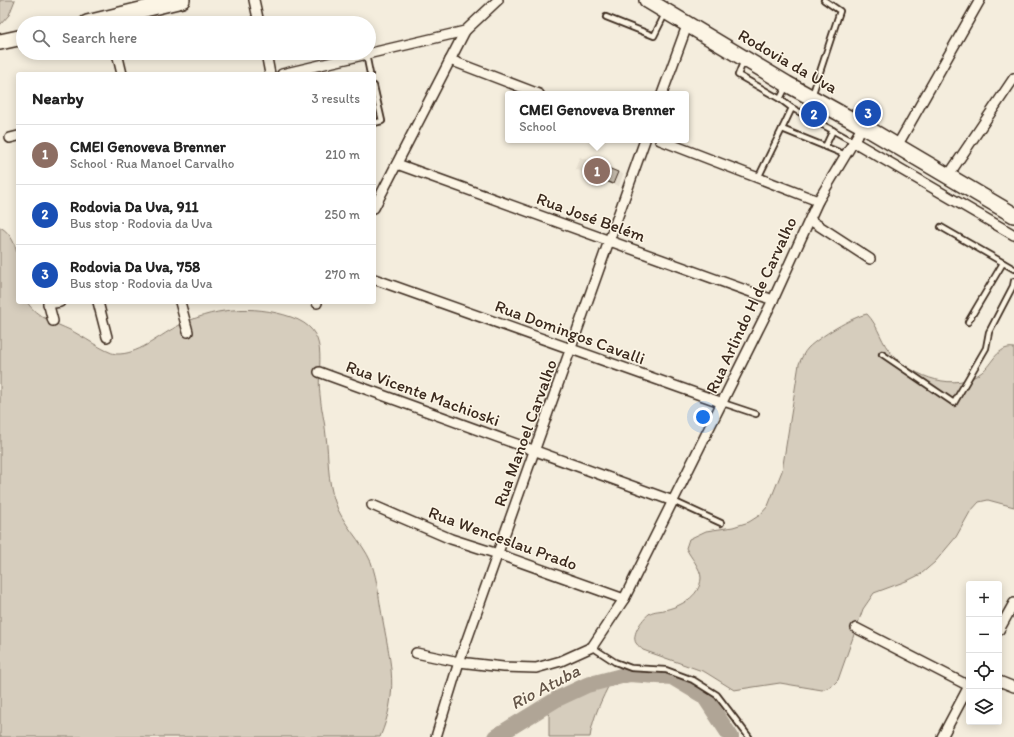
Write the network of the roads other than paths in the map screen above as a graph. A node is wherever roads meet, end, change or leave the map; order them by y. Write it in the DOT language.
graph roads {
  1 [pos="182,0"];
  2 [pos="254,0"];
  3 [pos="498,0"];
  4 [pos="647,0"];
  5 [pos="824,0"];
  6 [pos="980,0"];
  7 [pos="667,11"];
  8 [pos="126,16"];
  9 [pos="257,16"];
  10 [pos="606,17"];
  11 [pos="688,23"];
  12 [pos="465,31"];
  13 [pos="16,39"];
  14 [pos="0,42"];
  15 [pos="376,52"];
  16 [pos="745,58"];
  17 [pos="119,60"];
  18 [pos="267,60"];
  19 [pos="341,60"];
  20 [pos="367,60"];
  21 [pos="450,60"];
  22 [pos="122,72"];
  23 [pos="270,72"];
  24 [pos="290,72"];
  25 [pos="370,72"];
  26 [pos="1014,78"];
  27 [pos="787,84"];
  28 [pos="531,91"];
  29 [pos="663,91"];
  30 [pos="376,95"];
  31 [pos="812,98"];
  32 [pos="780,99"];
  33 [pos="792,108"];
  34 [pos="376,122"];
  35 [pos="863,126"];
  36 [pos="782,128"];
  37 [pos="833,130"];
  38 [pos="854,142"];
  39 [pos="644,143"];
  40 [pos="668,143"];
  41 [pos="897,146"];
  42 [pos="825,147"];
  43 [pos="846,155"];
  44 [pos="397,164"];
  45 [pos="948,176"];
  46 [pos="758,178"];
  47 [pos="818,200"];
  48 [pos="376,204"];
  49 [pos="1014,215"];
  50 [pos="810,220"];
  51 [pos="941,227"];
  52 [pos="1014,235"];
  53 [pos="608,240"];
  54 [pos="870,259"];
  55 [pos="1003,263"];
  56 [pos="1014,269"];
  57 [pos="376,280"];
  58 [pos="1014,281"];
  59 [pos="773,300"];
  60 [pos="48,304"];
  61 [pos="98,304"];
  62 [pos="181,304"];
  63 [pos="53,321"];
  64 [pos="968,322"];
  65 [pos="188,332"];
  66 [pos="106,337"];
  67 [pos="572,350"];
  68 [pos="882,354"];
  69 [pos="319,372"];
  70 [pos="723,404"];
  71 [pos="756,414"];
  72 [pos="535,450"];
  73 [pos="673,501"];
  74 [pos="372,505"];
  75 [pos="721,523"];
  76 [pos="498,554"];
  77 [pos="624,599"];
  78 [pos="1014,603"];
  79 [pos="1002,625"];
  80 [pos="856,628"];
  81 [pos="592,647"];
  82 [pos="416,653"];
  83 [pos="459,662"];
  84 [pos="1002,682"];
  85 [pos="966,684"];
  86 [pos="1014,688"];
  87 [pos="967,689"];
  88 [pos="436,737"];
  89 [pos="749,737"];
  90 [pos="942,737"];
  1 -- 8 [label="highway"];
  2 -- 9 [label="street"];
  3 -- 12 [label="street"];
  4 -- 7 [label="highway, Rodovia da Uva"];
  5 -- 31 [label="lane"];
  6 -- 41 [label="street"];
  7 -- 10 [label="lane"];
  7 -- 11 [label="highway, Rodovia da Uva"];
  11 -- 16 [label="highway, Rodovia da Uva"];
  11 -- 29 [label="street"];
  12 -- 15 [label="street"];
  12 -- 21 [label="street"];
  13 -- 14 [label="highway"];
  16 -- 27 [label="highway, Rodovia da Uva"];
  16 -- 32 [label="lane"];
  17 -- 22 [label="street"];
  18 -- 23 [label="street"];
  19 -- 24 [label="street"];
  20 -- 25 [label="lane"];
  21 -- 28 [label="street"];
  21 -- 44 [label="street"];
  26 -- 45 [label="street"];
  27 -- 31 [label="highway, Rodovia da Uva"];
  27 -- 32 [label="lane"];
  30 -- 34 [label="lane"];
  31 -- 35 [label="highway, Rodovia da Uva"];
  32 -- 33 [label="lane"];
  33 -- 36 [label="lane"];
  33 -- 37 [label="lane"];
  35 -- 38 [label="street, Rua Arlindo H de Carvalho"];
  35 -- 41 [label="highway, Rodovia da Uva"];
  36 -- 42 [label="lane"];
  36 -- 46 [label="lane"];
  37 -- 38 [label="lane"];
  37 -- 42 [label="lane"];
  38 -- 43 [label="street, Rua Arlindo H de Carvalho"];
  38 -- 52 [label="street"];
  39 -- 53 [label="street, Rua Manoel Carvalho"];
  40 -- 46 [label="street"];
  41 -- 45 [label="highway, Rodovia da Uva"];
  42 -- 43 [label="lane"];
  43 -- 47 [label="street, Rua Arlindo H de Carvalho"];
  44 -- 48 [label="street"];
  44 -- 53 [label="street, Rua José Belém"];
  45 -- 49 [label="highway, Rodovia da Uva"];
  46 -- 47 [label="street"];
  47 -- 50 [label="street, Rua Arlindo H de Carvalho"];
  50 -- 54 [label="street"];
  50 -- 59 [label="street, Rua Arlindo H de Carvalho"];
  51 -- 55 [label="lane"];
  53 -- 59 [label="street, Rua José Belém"];
  53 -- 67 [label="street, Rua Manoel Carvalho"];
  55 -- 56 [label="lane"];
  55 -- 64 [label="lane"];
  57 -- 67 [label="street, Rua Domingos Cavalli"];
  58 -- 68 [label="lane"];
  59 -- 70 [label="street, Rua Arlindo H de Carvalho"];
  60 -- 63 [label="street"];
  61 -- 66 [label="street"];
  62 -- 65 [label="street"];
  67 -- 70 [label="street, Rua Domingos Cavalli"];
  67 -- 72 [label="street, Rua Manoel Carvalho"];
  69 -- 72 [label="street, Rua Vicente Machioski"];
  70 -- 71 [label="lane, Rua Domingos Cavalli"];
  70 -- 73 [label="street, Rua Arlindo H de Carvalho"];
  72 -- 73 [label="street, Rua Vicente Machioski"];
  72 -- 76 [label="street, Rua Manoel Carvalho"];
  73 -- 75 [label="lane"];
  73 -- 77 [label="street, Rua Arlindo H de Carvalho"];
  74 -- 76 [label="street, Rua Wenceslau Prado"];
  76 -- 77 [label="street, Rua Wenceslau Prado"];
  76 -- 83 [label="street, Rua Manoel Carvalho"];
  77 -- 81 [label="street, Rua Arlindo H de Carvalho"];
  78 -- 79 [label="street"];
  80 -- 85 [label="street"];
  81 -- 83 [label="street"];
  81 -- 89 [label="lane"];
  82 -- 83 [label="street"];
  83 -- 88 [label="street, Rua Manoel Carvalho"];
  84 -- 86 [label="street"];
  87 -- 90 [label="street"];
}
